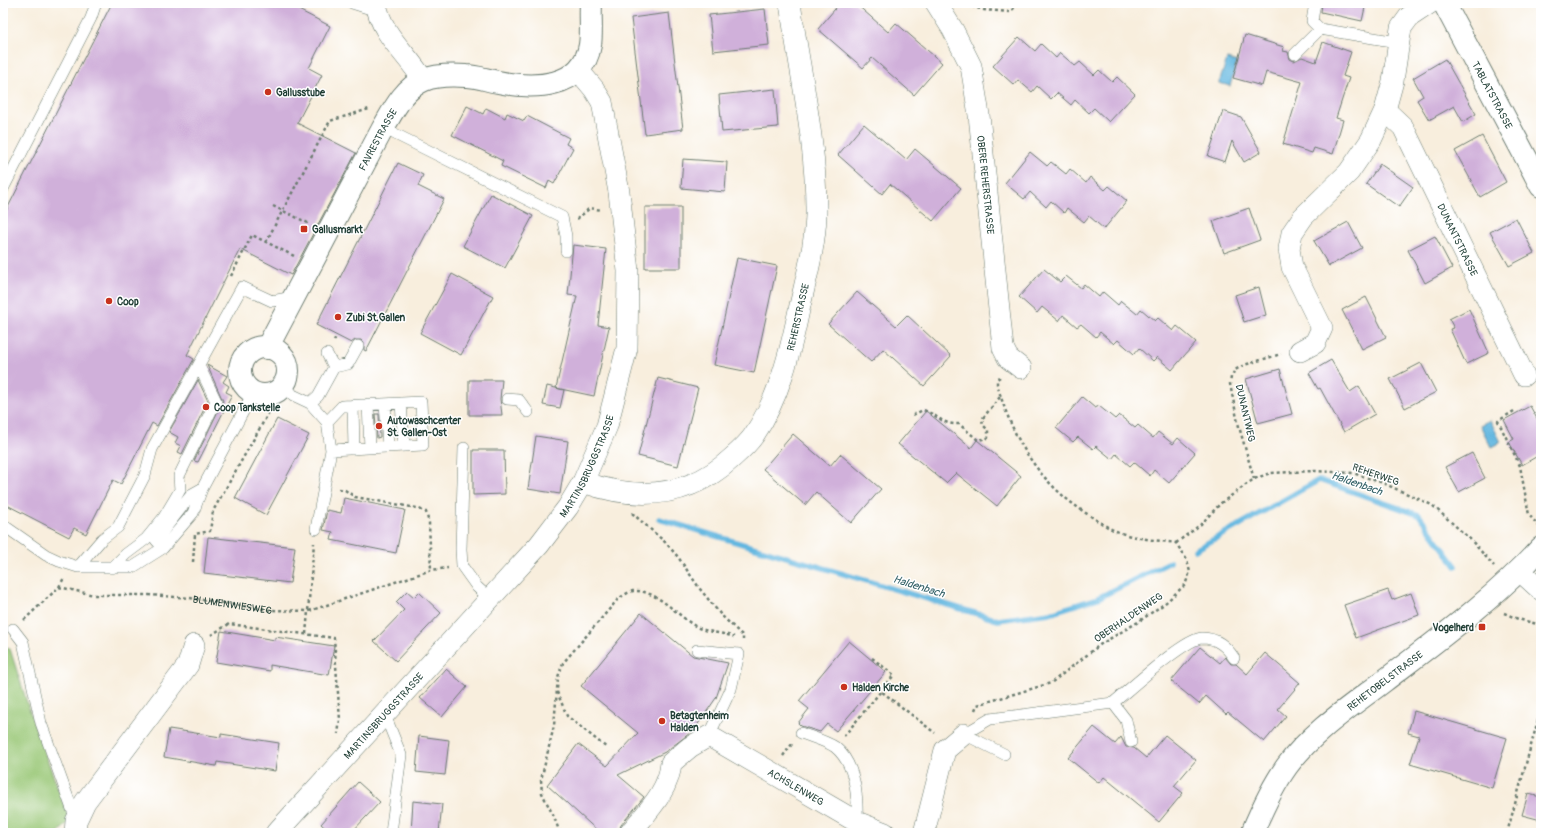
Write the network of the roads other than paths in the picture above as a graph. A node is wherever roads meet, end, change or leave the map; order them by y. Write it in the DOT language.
graph roads {
  1 [pos="96,3"];
  2 [pos="352,3"];
  3 [pos="591,3"];
  4 [pos="790,3"];
  5 [pos="936,3"];
  6 [pos="1315,3"];
  7 [pos="1430,3"];
  8 [pos="1444,3"];
  9 [pos="376,7"];
  10 [pos="1320,29"];
  11 [pos="1397,42"];
  12 [pos="1296,54"];
  13 [pos="579,71"];
  14 [pos="423,80"];
  15 [pos="1385,110"];
  16 [pos="384,128"];
  17 [pos="1541,186"];
  18 [pos="3,189"];
  19 [pos="566,250"];
  20 [pos="294,297"];
  21 [pos="358,346"];
  22 [pos="267,348"];
  23 [pos="1300,351"];
  24 [pos="327,354"];
  25 [pos="199,366"];
  26 [pos="334,367"];
  27 [pos="1021,368"];
  28 [pos="1524,375"];
  29 [pos="284,384"];
  30 [pos="253,393"];
  31 [pos="507,399"];
  32 [pos="310,403"];
  33 [pos="401,403"];
  34 [pos="368,404"];
  35 [pos="386,404"];
  36 [pos="353,405"];
  37 [pos="528,412"];
  38 [pos="327,422"];
  39 [pos="388,446"];
  40 [pos="404,446"];
  41 [pos="370,448"];
  42 [pos="464,448"];
  43 [pos="354,449"];
  44 [pos="331,450"];
  45 [pos="583,482"];
  46 [pos="180,490"];
  47 [pos="197,492"];
  48 [pos="3,525"];
  49 [pos="316,529"];
  50 [pos="1541,548"];
  51 [pos="78,567"];
  52 [pos="112,568"];
  53 [pos="1520,571"];
  54 [pos="1541,590"];
  55 [pos="490,599"];
  56 [pos="13,629"];
  57 [pos="194,645"];
  58 [pos="697,650"];
  59 [pos="1234,658"];
  60 [pos="1113,703"];
  61 [pos="385,715"];
  62 [pos="801,733"];
  63 [pos="964,734"];
  64 [pos="709,736"];
  65 [pos="1131,742"];
  66 [pos="1004,754"];
  67 [pos="857,822"];
  68 [pos="76,827"];
  69 [pos="276,833"];
  70 [pos="390,833"];
  71 [pos="630,833"];
  72 [pos="885,833"];
  73 [pos="924,833"];
  74 [pos="1252,833"];
  1 -- 18 [label="lane"];
  2 -- 9 [label="lane"];
  3 -- 13 [label="street"];
  4 -- 45 [label="street, REHERSTRASSE"];
  5 -- 27 [label="street, OBERE REHERSTRASSE"];
  6 -- 10 [label="lane"];
  7 -- 11 [label="street"];
  8 -- 17 [label="street, TABLATSTRASSE"];
  9 -- 14 [label="street"];
  10 -- 11 [label="lane"];
  10 -- 12 [label="lane"];
  11 -- 15 [label="street"];
  13 -- 14 [label="street, FAVRESTRASSE"];
  13 -- 45 [label="street, MARTINSBRUGGSTRASSE"];
  14 -- 16 [label="street, FAVRESTRASSE"];
  15 -- 23 [label="street"];
  15 -- 28 [label="street, DUNANTSTRASSE"];
  16 -- 19 [label="lane"];
  16 -- 20 [label="street, FAVRESTRASSE"];
  20 -- 22 [label="street, FAVRESTRASSE"];
  20 -- 25 [label="lane"];
  21 -- 26 [label="lane"];
  22 -- 29 [label="street"];
  22 -- 30 [label="street"];
  24 -- 26 [label="lane"];
  25 -- 46 [label="lane"];
  25 -- 51 [label="lane"];
  26 -- 32 [label="lane"];
  29 -- 30 [label="street"];
  29 -- 32 [label="lane"];
  30 -- 47 [label="lane"];
  31 -- 37 [label="lane"];
  32 -- 38 [label="lane"];
  33 -- 35 [label="lane"];
  33 -- 40 [label="lane"];
  33 -- 40 [label="lane"];
  34 -- 35 [label="lane"];
  34 -- 36 [label="lane"];
  34 -- 41 [label="lane"];
  35 -- 39 [label="lane"];
  36 -- 38 [label="lane"];
  36 -- 43 [label="lane"];
  38 -- 44 [label="lane"];
  39 -- 40 [label="lane"];
  39 -- 41 [label="lane"];
  41 -- 43 [label="lane"];
  42 -- 55 [label="lane"];
  43 -- 44 [label="lane"];
  44 -- 49 [label="lane"];
  45 -- 55 [label="street, MARTINSBRUGGSTRASSE"];
  46 -- 47 [label="lane"];
  46 -- 52 [label="lane"];
  47 -- 52 [label="lane"];
  48 -- 51 [label="lane"];
  50 -- 53 [label="street, REHETOBELSTRASSE"];
  51 -- 52 [label="lane"];
  53 -- 54 [label="street"];
  53 -- 74 [label="street, REHETOBELSTRASSE"];
  55 -- 61 [label="street, MARTINSBRUGGSTRASSE"];
  56 -- 68 [label="lane"];
  57 -- 68 [label="street"];
  58 -- 64 [label="lane"];
  59 -- 60 [label="lane"];
  60 -- 63 [label="lane"];
  60 -- 65 [label="lane"];
  61 -- 69 [label="street, MARTINSBRUGGSTRASSE"];
  61 -- 70 [label="lane"];
  62 -- 67 [label="lane"];
  63 -- 66 [label="lane"];
  63 -- 73 [label="street"];
  64 -- 67 [label="street, ACHSLENWEG"];
  64 -- 71 [label="street"];
  67 -- 72 [label="street, ACHSLENWEG"];
}
